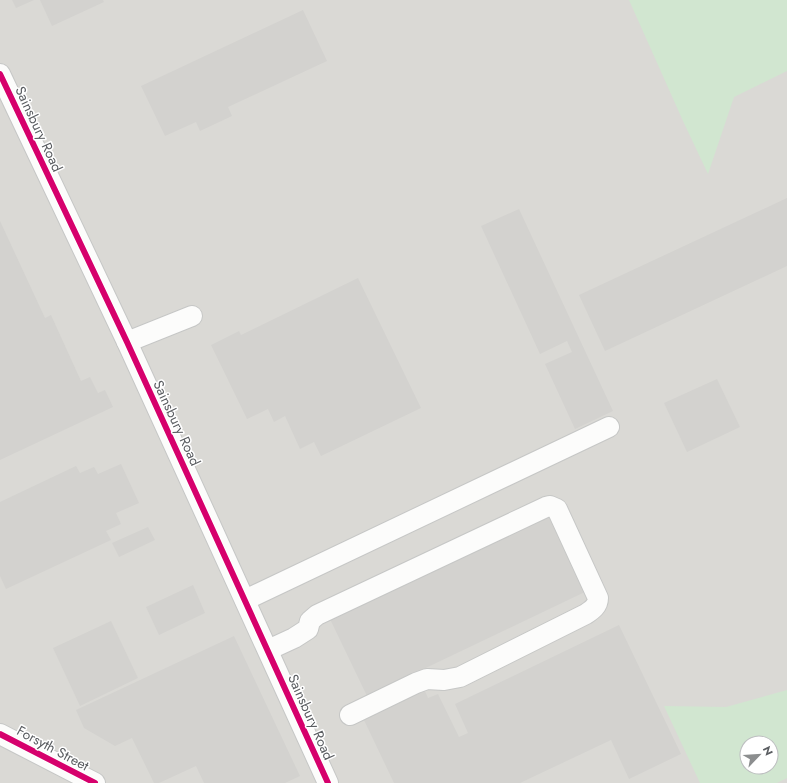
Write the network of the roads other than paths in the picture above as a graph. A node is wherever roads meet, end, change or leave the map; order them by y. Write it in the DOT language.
graph roads {
  1 [pos="0,76"];
  2 [pos="192,316"];
  3 [pos="126,342"];
  4 [pos="609,427"];
  5 [pos="245,600"];
  6 [pos="268,650"];
  7 [pos="350,715"];
  8 [pos="0,734"];
  9 [pos="95,783"];
  10 [pos="328,783"];
  1 -- 3 [label="street, Sainsbury Road"];
  2 -- 3 [label="street"];
  3 -- 5 [label="street, Sainsbury Road"];
  4 -- 5 [label="street"];
  5 -- 6 [label="street, Sainsbury Road"];
  6 -- 7 [label="street"];
  6 -- 10 [label="street, Sainsbury Road"];
  8 -- 9 [label="street, Forsyth Street"];
}
